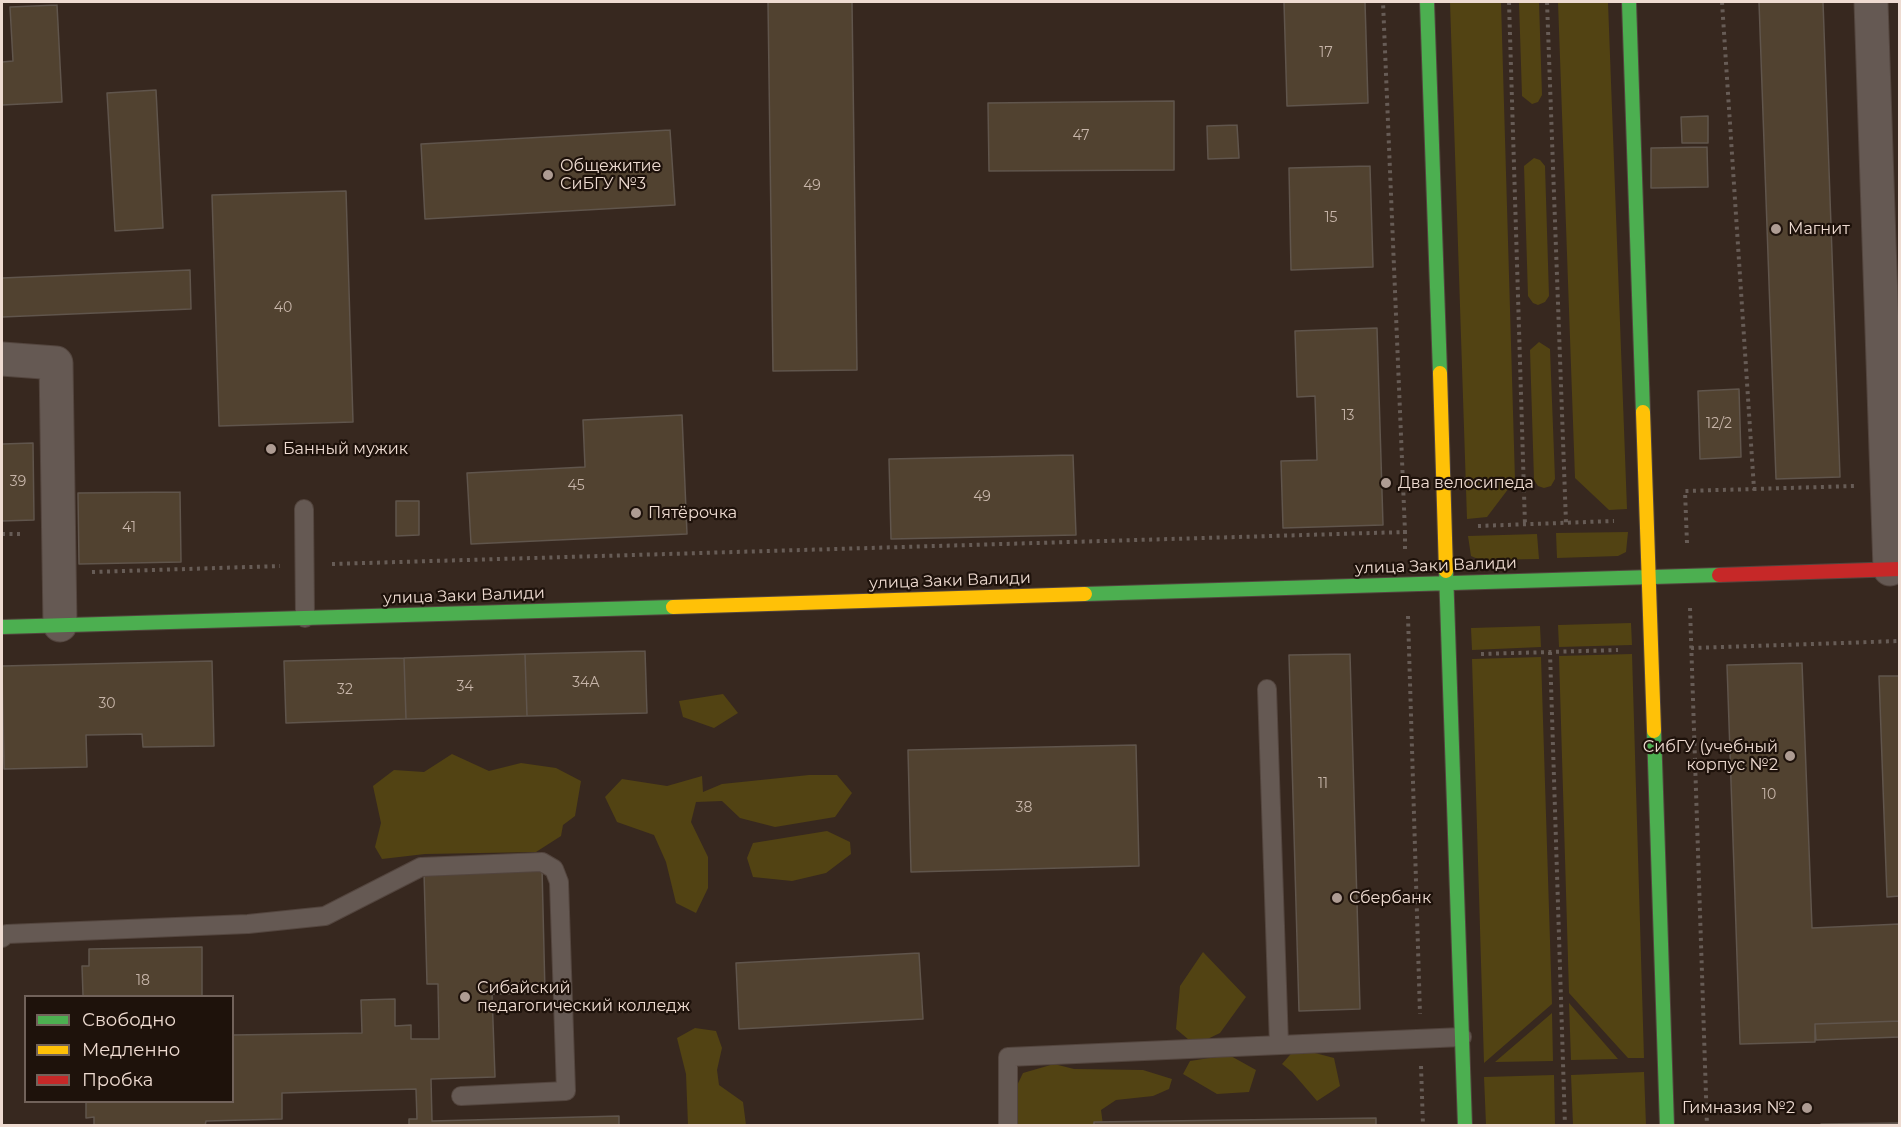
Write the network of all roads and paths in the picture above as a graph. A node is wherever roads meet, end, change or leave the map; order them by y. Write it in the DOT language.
graph roads {
  1 [pos="1383,2"];
  2 [pos="1427,2"];
  3 [pos="1509,2"];
  4 [pos="1547,2"];
  5 [pos="1629,2"];
  6 [pos="1722,2"];
  7 [pos="1871,2"];
  8 [pos="2,360"];
  9 [pos="1866,486"];
  10 [pos="1754,489"];
  11 [pos="304,509"];
  12 [pos="1686,519"];
  13 [pos="1646,520"];
  14 [pos="1566,523"];
  15 [pos="1525,525"];
  16 [pos="1444,528"];
  17 [pos="1405,532"];
  18 [pos="2,534"];
  19 [pos="34,534"];
  20 [pos="331,564"];
  21 [pos="284,566"];
  22 [pos="1895,569"];
  23 [pos="81,572"];
  24 [pos="1688,576"];
  25 [pos="1648,577"];
  26 [pos="1446,582"];
  27 [pos="1407,584"];
  28 [pos="305,618"];
  29 [pos="60,625"];
  30 [pos="2,627"];
  31 [pos="1899,641"];
  32 [pos="1691,648"];
  33 [pos="1550,652"];
  34 [pos="1267,689"];
  35 [pos="2,938"];
  36 [pos="1420,1025"];
  37 [pos="1462,1037"];
  38 [pos="1279,1045"];
  39 [pos="1421,1061"];
  40 [pos="461,1096"];
  41 [pos="1008,1125"];
  42 [pos="1423,1125"];
  43 [pos="1465,1125"];
  44 [pos="1564,1125"];
  45 [pos="1667,1125"];
  46 [pos="1707,1125"];
  1 -- 17 [label="path"];
  2 -- 16 [label="main road"];
  3 -- 15 [label="path"];
  4 -- 14 [label="path"];
  5 -- 13 [label="main road"];
  6 -- 10 [label="path"];
  7 -- 22 [label="street"];
  8 -- 29 [label="street"];
  9 -- 10 [label="path"];
  10 -- 12 [label="path"];
  11 -- 28 [label="lane"];
  12 -- 13 [label="path"];
  12 -- 24 [label="path"];
  13 -- 14 [label="path"];
  13 -- 25 [label="main road"];
  14 -- 15 [label="path"];
  15 -- 16 [label="path"];
  16 -- 17 [label="path"];
  16 -- 26 [label="main road"];
  17 -- 20 [label="path"];
  17 -- 27 [label="path"];
  18 -- 19 [label="path"];
  21 -- 23 [label="path"];
  22 -- 24 [label="main road, улица Заки Валиди"];
  24 -- 25 [label="main road, улица Заки Валиди"];
  24 -- 32 [label="path"];
  25 -- 26 [label="main road, улица Заки Валиди"];
  25 -- 45 [label="main road"];
  26 -- 27 [label="main road, улица Заки Валиди"];
  26 -- 37 [label="main road"];
  27 -- 28 [label="main road, улица Заки Валиди"];
  27 -- 36 [label="path"];
  28 -- 29 [label="main road, улица Заки Валиди"];
  29 -- 30 [label="main road, улица Заки Валиди"];
  31 -- 32 [label="path"];
  32 -- 46 [label="path"];
  33 -- 44 [label="path"];
  34 -- 38 [label="lane"];
  35 -- 40 [label="lane"];
  37 -- 38 [label="lane"];
  37 -- 43 [label="main road"];
  38 -- 41 [label="lane"];
  39 -- 42 [label="path"];
}
